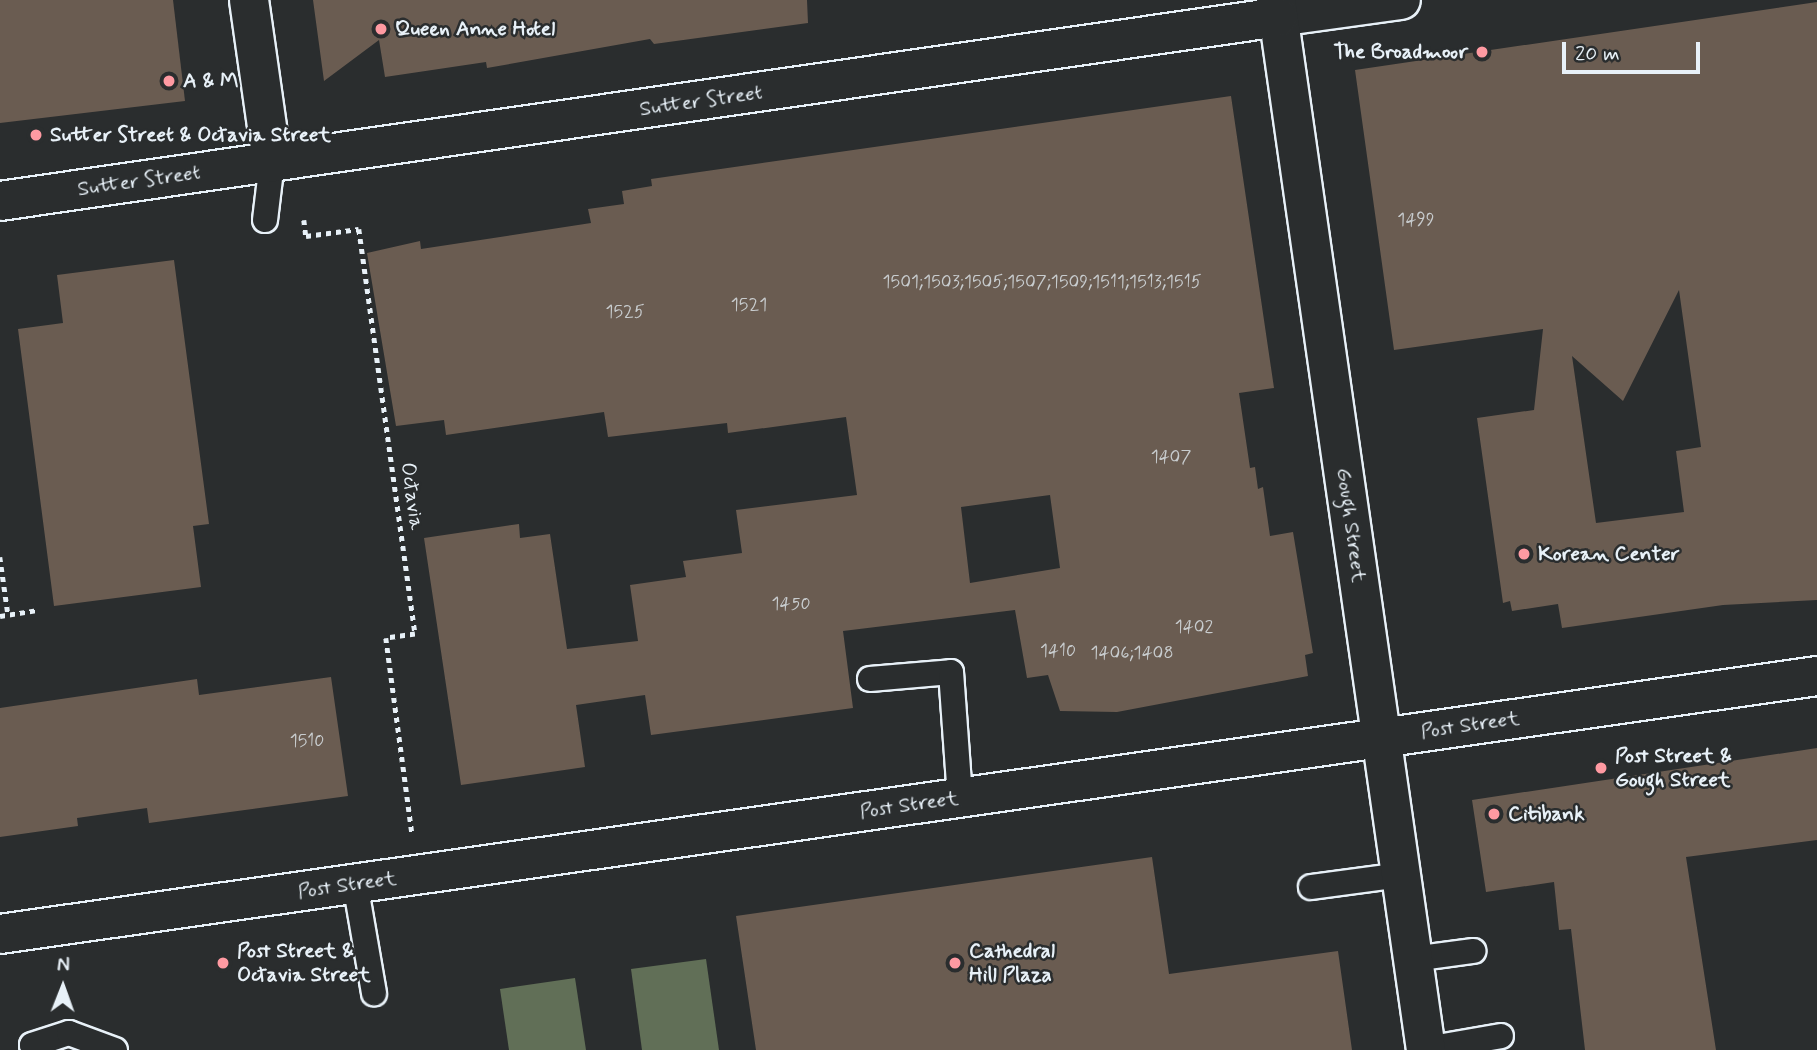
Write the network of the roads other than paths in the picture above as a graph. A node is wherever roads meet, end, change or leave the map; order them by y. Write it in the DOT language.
graph roads {
  1 [pos="249,0"];
  2 [pos="1401,0"];
  3 [pos="1277,9"];
  4 [pos="284,160"];
  5 [pos="0,201"];
  6 [pos="265,220"];
  7 [pos="1817,676"];
  8 [pos="870,679"];
  9 [pos="1381,738"];
  10 [pos="960,798"];
  11 [pos="1401,875"];
  12 [pos="355,883"];
  13 [pos="1311,887"];
  14 [pos="0,934"];
  15 [pos="1473,951"];
  16 [pos="1413,958"];
  17 [pos="374,993"];
  18 [pos="1502,1036"];
  19 [pos="1426,1049"];
  20 [pos="34,1050"];
  21 [pos="115,1050"];
  1 -- 4 [label="street"];
  2 -- 3 [label="street, Sutter Street"];
  3 -- 4 [label="street, Sutter Street"];
  3 -- 9 [label="street, Gough Street"];
  4 -- 5 [label="street, Sutter Street"];
  4 -- 6 [label="lane"];
  7 -- 9 [label="street, Post Street"];
  8 -- 10 [label="lane"];
  9 -- 10 [label="street, Post Street"];
  9 -- 11 [label="street, Gough Street"];
  10 -- 12 [label="street, Post Street"];
  11 -- 13 [label="lane"];
  11 -- 16 [label="street, Gough Street"];
  12 -- 14 [label="street, Post Street"];
  12 -- 17 [label="lane"];
  15 -- 16 [label="lane"];
  16 -- 19 [label="street, Gough Street"];
  18 -- 19 [label="lane"];
  20 -- 21 [label="lane"];
}
